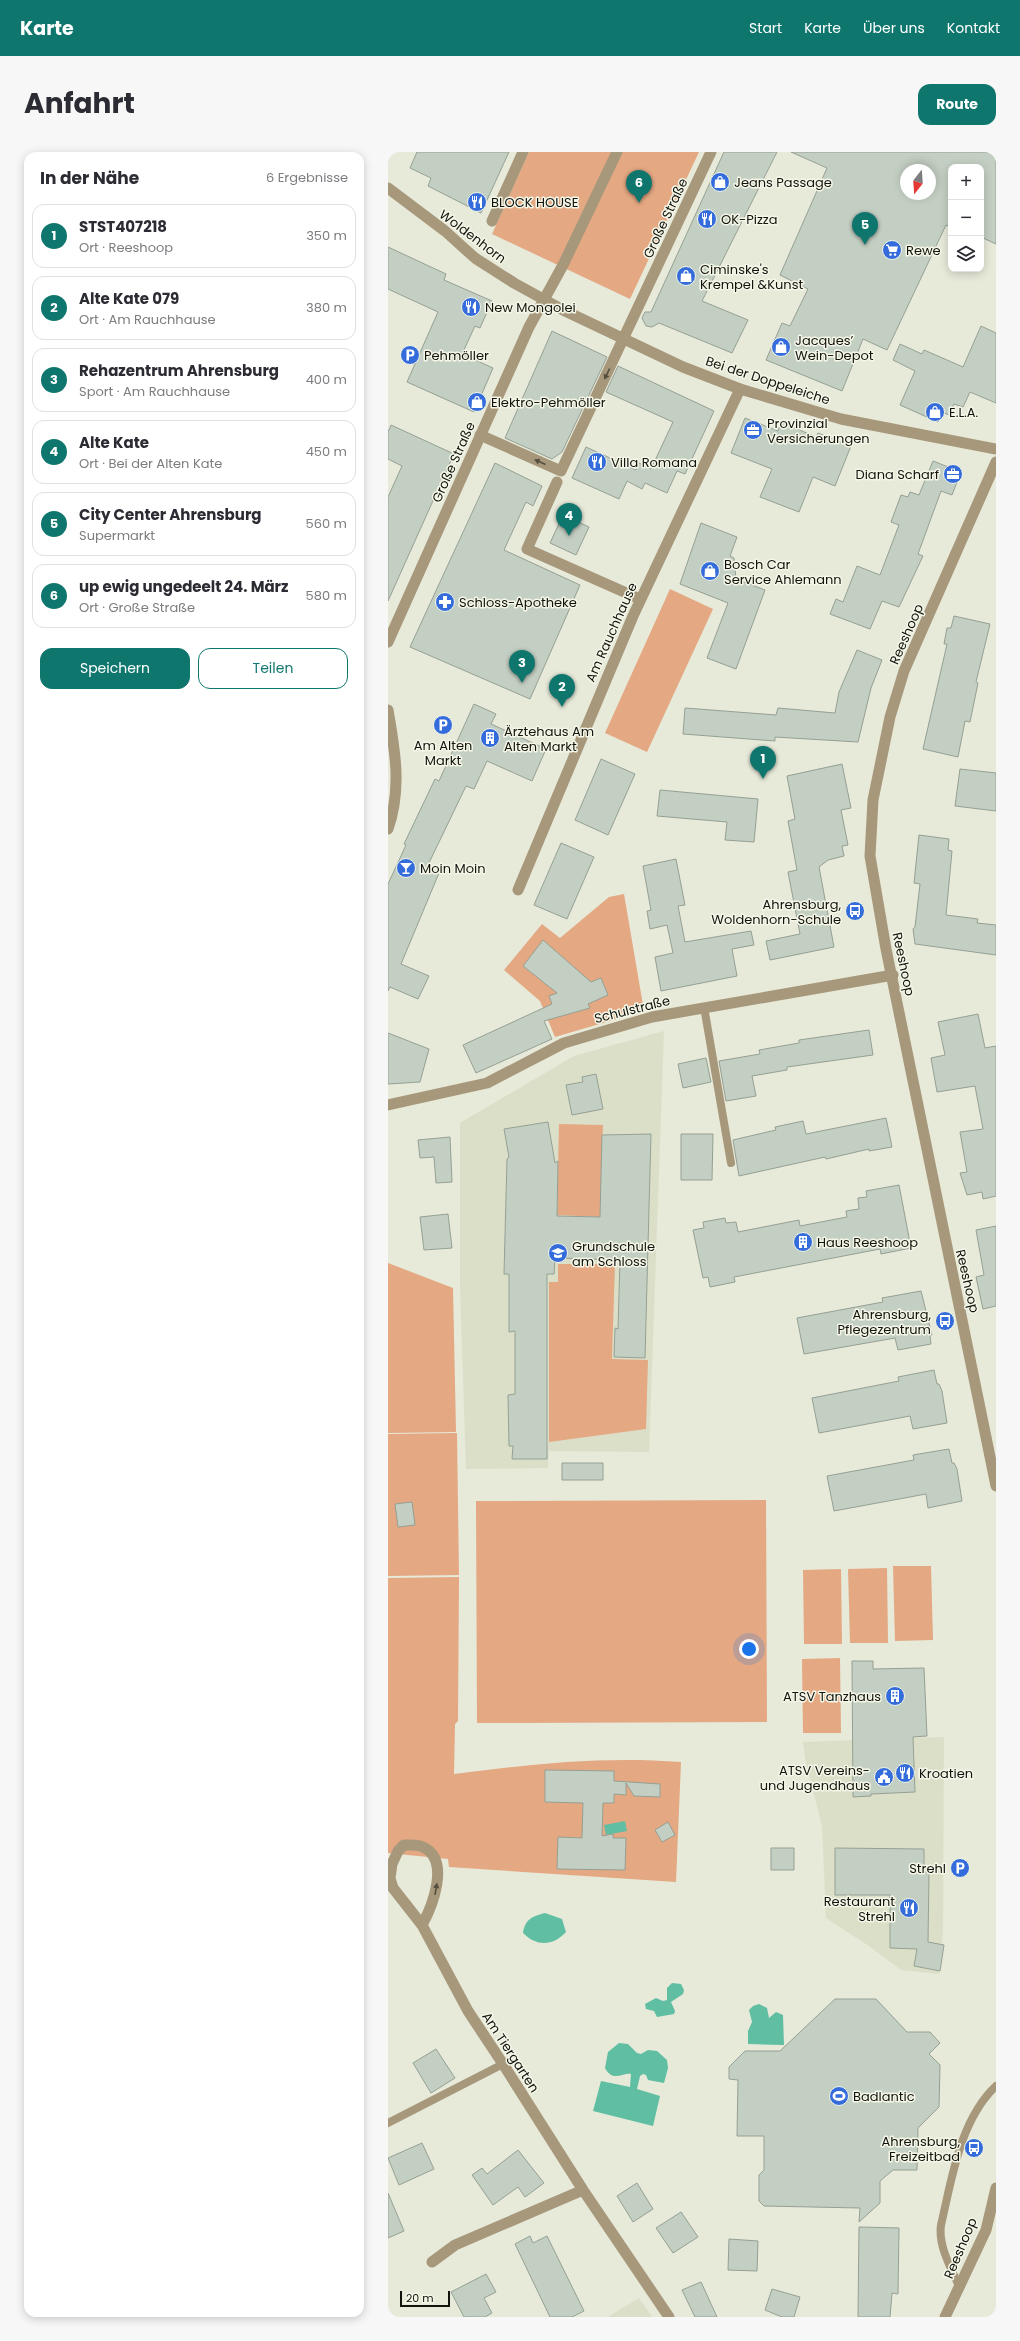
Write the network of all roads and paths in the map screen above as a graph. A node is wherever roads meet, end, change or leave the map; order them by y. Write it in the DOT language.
graph roads {
  1 [pos="523,152"];
  2 [pos="617,152"];
  3 [pos="711,152"];
  4 [pos="388,188"];
  5 [pos="492,221"];
  6 [pos="544,300"];
  7 [pos="624,339"];
  8 [pos="740,389"];
  9 [pos="480,435"];
  10 [pos="996,449"];
  11 [pos="996,462"];
  12 [pos="557,482"];
  13 [pos="640,599"];
  14 [pos="388,642"];
  15 [pos="388,710"];
  16 [pos="388,829"];
  17 [pos="518,890"];
  18 [pos="893,975"];
  19 [pos="704,1007"];
  20 [pos="388,1106"];
  21 [pos="731,1163"];
  22 [pos="996,1486"];
  23 [pos="389,1878"];
  24 [pos="422,1925"];
  25 [pos="503,2064"];
  26 [pos="996,2086"];
  27 [pos="388,2123"];
  28 [pos="996,2188"];
  29 [pos="583,2190"];
  30 [pos="432,2262"];
  31 [pos="960,2286"];
  32 [pos="669,2317"];
  33 [pos="945,2317"];
  1 -- 5 [label="street"];
  2 -- 6 [label="street, Große Straße"];
  3 -- 7 [label="street, Große Straße"];
  4 -- 6 [label="street, Woldenhorn"];
  6 -- 7 [label="street, Bei der Doppeleiche"];
  6 -- 9 [label="street, Große Straße"];
  7 -- 8 [label="street, Bei der Doppeleiche"];
  7 -- 9 [label="street, Große Straße, one-way"];
  8 -- 10 [label="street, Bei der Doppeleiche"];
  8 -- 13 [label="street, Am Rauchhause"];
  9 -- 14 [label="street, Große Straße"];
  11 -- 18 [label="street, Reeshoop"];
  12 -- 13 [label="street"];
  13 -- 17 [label="street, Am Rauchhause"];
  15 -- 16 [label="street"];
  18 -- 19 [label="street, Schulstraße"];
  18 -- 22 [label="street, Reeshoop"];
  19 -- 20 [label="street, Schulstraße"];
  19 -- 21 [label="lane"];
  23 -- 24 [label="street, Am Tiergarten"];
  24 -- 23 [label="street, Am Tiergarten, one-way"];
  24 -- 25 [label="street, Am Tiergarten"];
  25 -- 27 [label="lane"];
  25 -- 29 [label="street, Am Tiergarten"];
  26 -- 31 [label="lane"];
  28 -- 31 [label="street, Reeshoop"];
  29 -- 30 [label="street"];
  29 -- 32 [label="street, Am Tiergarten"];
  31 -- 33 [label="street, Reeshoop"];
}
